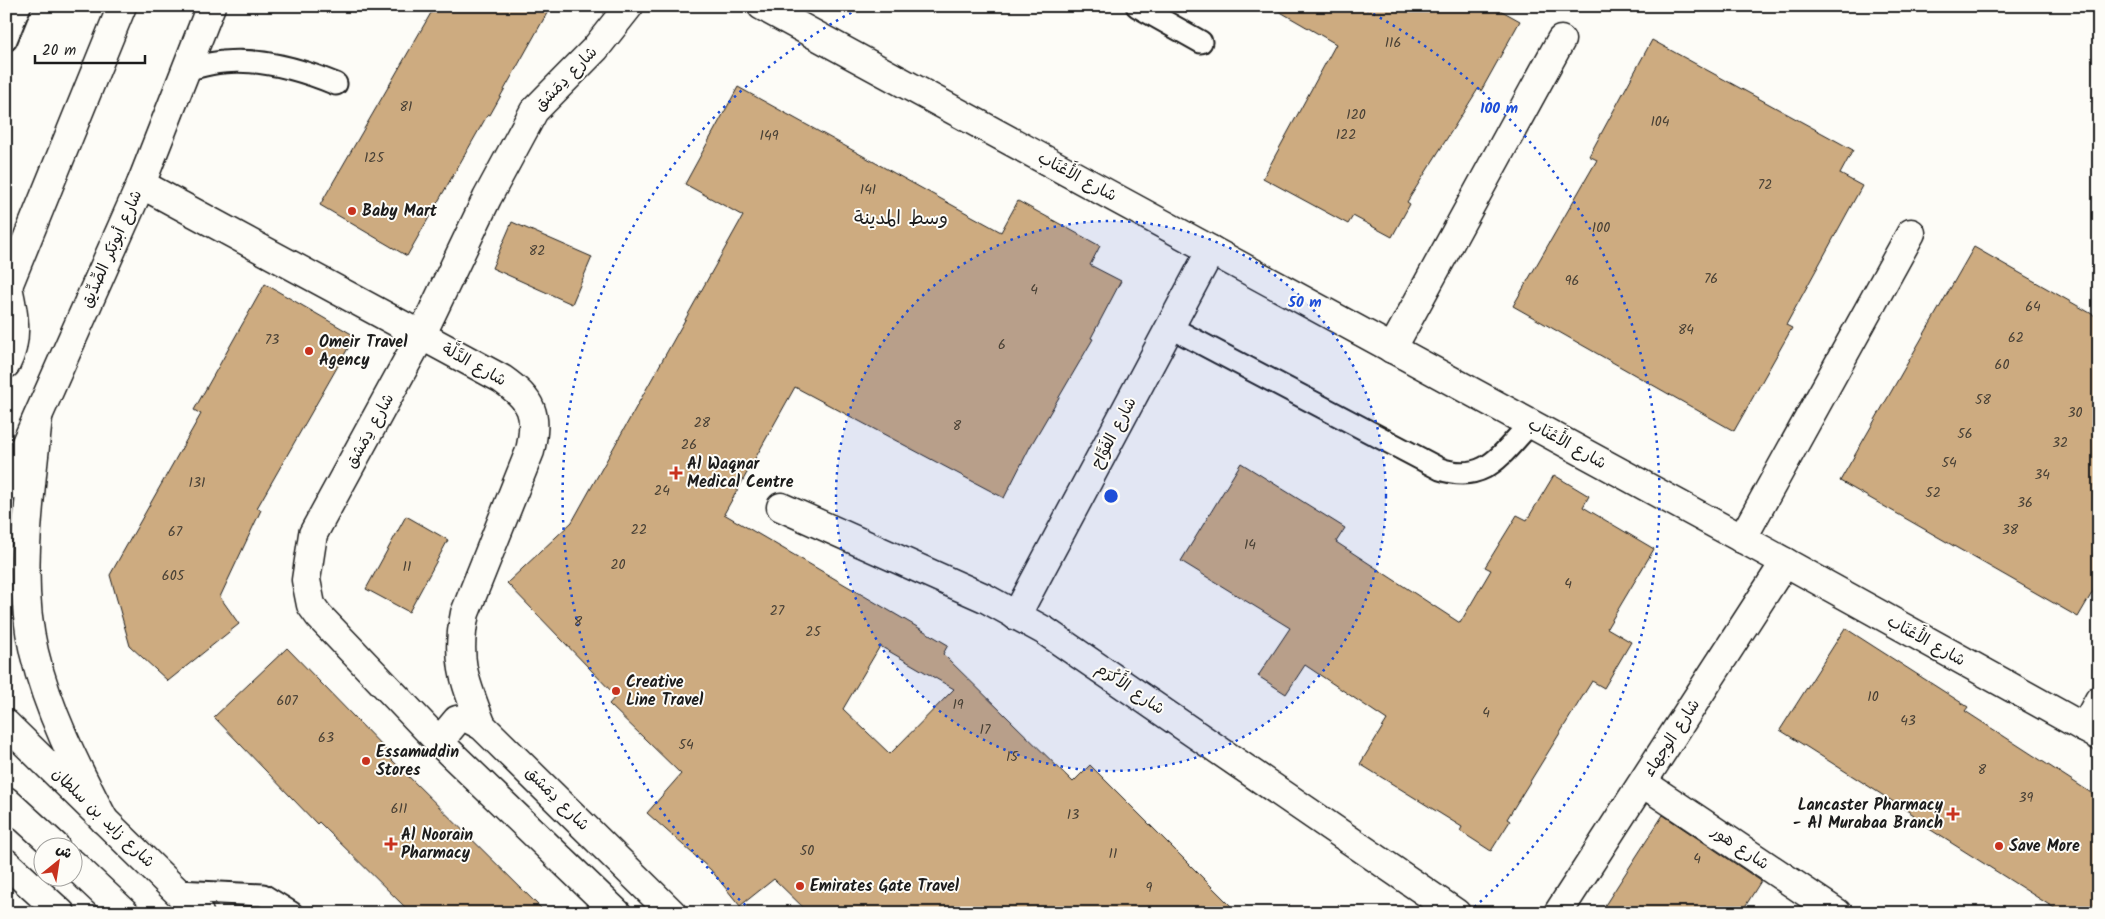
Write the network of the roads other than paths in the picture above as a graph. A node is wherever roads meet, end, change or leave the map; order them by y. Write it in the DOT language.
graph roads {
  1 [pos="20,6"];
  2 [pos="122,6"];
  3 [pos="211,6"];
  4 [pos="629,6"];
  5 [pos="762,6"];
  6 [pos="1137,6"];
  7 [pos="794,14"];
  8 [pos="6,40"];
  9 [pos="1561,40"];
  10 [pos="1201,42"];
  11 [pos="185,70"];
  12 [pos="336,84"];
  13 [pos="141,184"];
  14 [pos="1911,233"];
  15 [pos="1211,250"];
  16 [pos="7,287"];
  17 [pos="1170,327"];
  18 [pos="422,336"];
  19 [pos="1392,348"];
  20 [pos="6,364"];
  21 [pos="38,417"];
  22 [pos="1530,424"];
  23 [pos="6,488"];
  24 [pos="781,508"];
  25 [pos="1742,539"];
  26 [pos="1785,562"];
  27 [pos="1016,616"];
  28 [pos="2099,700"];
  29 [pos="6,724"];
  30 [pos="482,726"];
  31 [pos="2091,732"];
  32 [pos="442,745"];
  33 [pos="1643,782"];
  34 [pos="6,801"];
  35 [pos="104,820"];
  36 [pos="44,836"];
  37 [pos="6,863"];
  38 [pos="82,872"];
  39 [pos="6,886"];
  40 [pos="36,891"];
  41 [pos="177,892"];
  42 [pos="1823,909"];
  43 [pos="61,913"];
  44 [pos="125,913"];
  45 [pos="199,913"];
  46 [pos="292,913"];
  47 [pos="617,913"];
  48 [pos="672,913"];
  49 [pos="1456,913"];
  50 [pos="1558,913"];
  1 -- 8 [label="lane"];
  2 -- 16 [label="main road"];
  3 -- 11 [label="main road, شارع أبوبَكر الصِّدِّيق"];
  4 -- 18 [label="main road, شارع دِمَشق"];
  5 -- 7 [label="main road, شارع الأَعْنَاب"];
  6 -- 10 [label="lane"];
  7 -- 15 [label="main road, شارع الأَعْنَاب"];
  9 -- 19 [label="main road"];
  11 -- 12 [label="lane"];
  11 -- 13 [label="main road, شارع أبوبَكر الصِّدِّيق"];
  13 -- 18 [label="main road, شارع الدَّلَّة"];
  13 -- 21 [label="main road, شارع أبوبَكر الصِّدِّيق"];
  14 -- 25 [label="main road"];
  15 -- 17 [label="main road, شارع الفَوَّاح"];
  15 -- 19 [label="main road, شارع الأَعْنَاب"];
  16 -- 20 [label="main road"];
  17 -- 22 [label="lane"];
  17 -- 27 [label="main road, شارع الفَوَّاح"];
  18 -- 30 [label="main road, شارع الدَّلَّة"];
  18 -- 32 [label="main road, شارع دِمَشق"];
  19 -- 22 [label="main road, شارع الأَعْنَاب"];
  21 -- 23 [label="main road, شارع أبوبَكر الصِّدِّيق"];
  21 -- 35 [label="main road"];
  22 -- 25 [label="main road, شارع الأَعْنَاب"];
  24 -- 27 [label="main road, شارع الأَكْرَم"];
  25 -- 26 [label="main road, شارع الأَعْنَاب"];
  26 -- 31 [label="main road, شارع الأَعْنَاب"];
  26 -- 33 [label="main road, شارع الوجهاء"];
  27 -- 49 [label="main road, شارع الأَكْرَم"];
  28 -- 31 [label="main road, شارع الأَعْنَاب"];
  29 -- 35 [label="main road, شارع زايد بن سلطان"];
  30 -- 32 [label="main road, شارع دِمَشق"];
  30 -- 48 [label="main road, شارع دِمَشق"];
  32 -- 47 [label="main road, شارع دِمَشق"];
  33 -- 42 [label="main road, شارع هور"];
  33 -- 50 [label="main road, شارع الوجهاء"];
  34 -- 36 [label="main road"];
  35 -- 41 [label="main road, شارع زايد بن سلطان"];
  37 -- 40 [label="main road"];
  38 -- 44 [label="main road"];
  39 -- 40 [label="main road"];
  40 -- 43 [label="main road"];
  41 -- 45 [label="main road, شارع زايد بن سلطان"];
  41 -- 46 [label="lane"];
}
